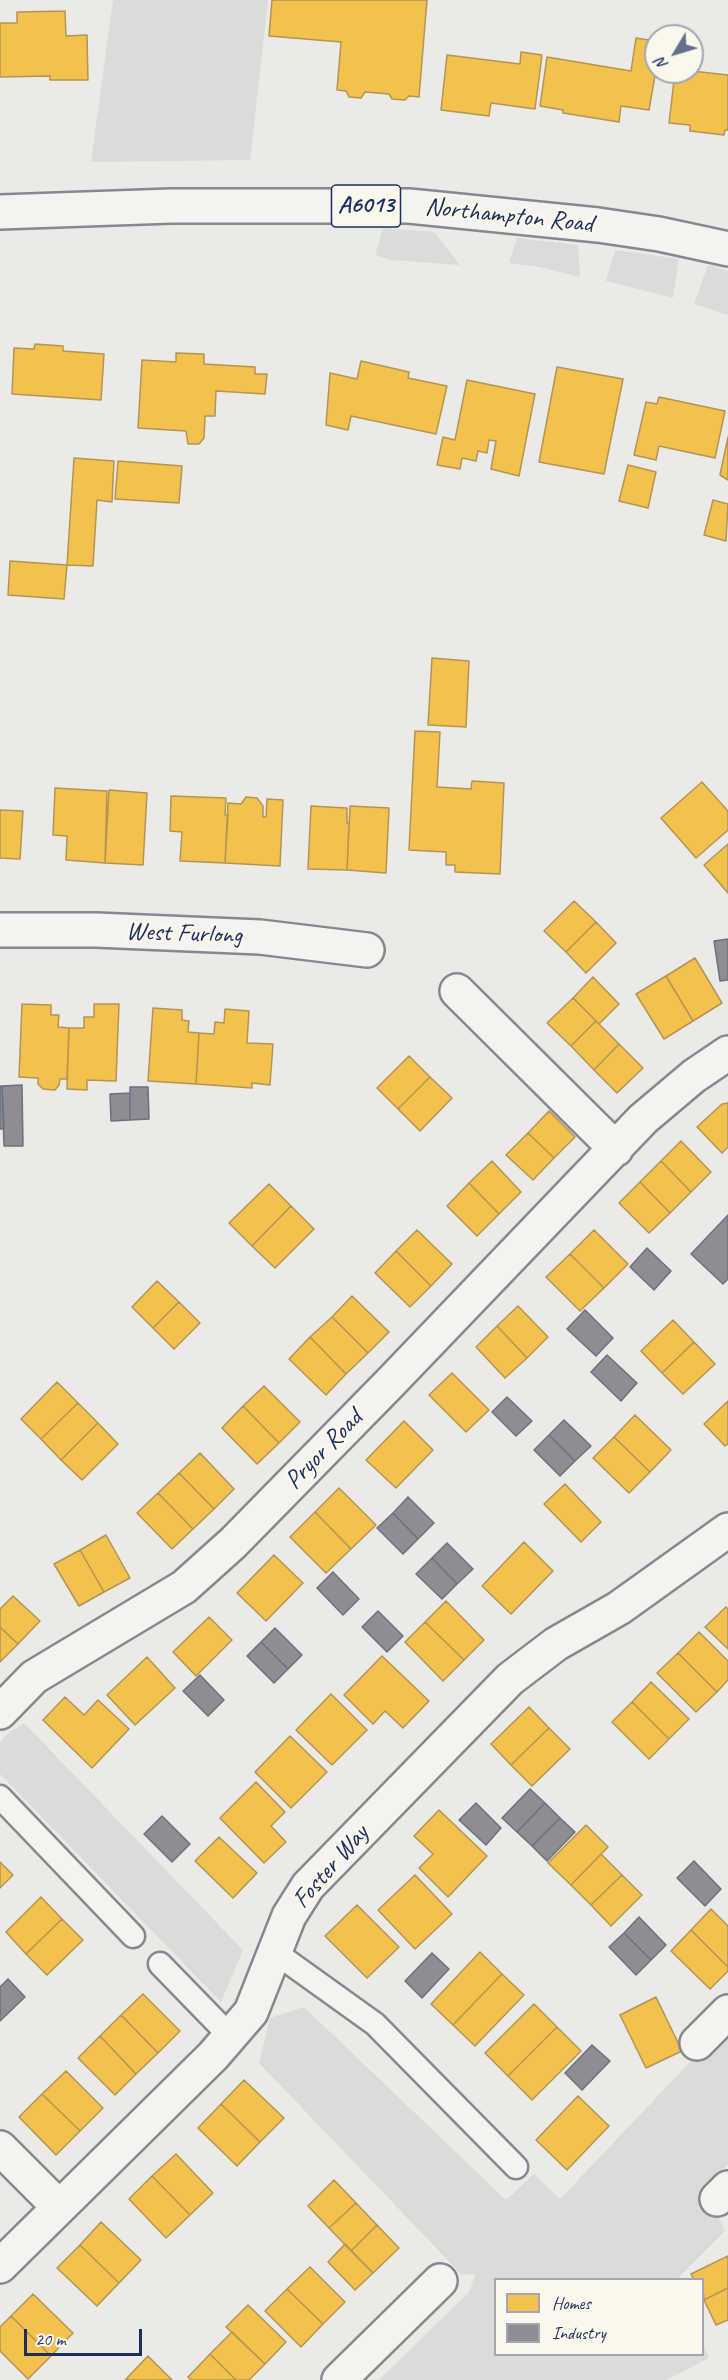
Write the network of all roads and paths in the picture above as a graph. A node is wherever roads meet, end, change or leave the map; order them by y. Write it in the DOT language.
graph roads {
  1 [pos="0,212"];
  2 [pos="728,249"];
  3 [pos="0,930"];
  4 [pos="368,950"];
  5 [pos="457,991"];
  6 [pos="728,1053"];
  7 [pos="616,1149"];
  8 [pos="728,1530"];
  9 [pos="0,1712"];
  10 [pos="0,1797"];
  11 [pos="133,1936"];
  12 [pos="276,1953"];
  13 [pos="160,1964"];
  14 [pos="728,2012"];
  15 [pos="230,2036"];
  16 [pos="697,2043"];
  17 [pos="0,2148"];
  18 [pos="516,2167"];
  19 [pos="58,2206"];
  20 [pos="0,2266"];
  21 [pos="440,2281"];
  22 [pos="339,2380"];
  1 -- 2 [label="street, Northampton Road / A6013"];
  3 -- 4 [label="street, West Furlong"];
  5 -- 7 [label="street"];
  6 -- 7 [label="street, Pryor Road"];
  7 -- 9 [label="street, Pryor Road"];
  8 -- 12 [label="street, Foster Way"];
  10 -- 11 [label="lane"];
  12 -- 15 [label="street, Foster Way"];
  12 -- 18 [label="lane"];
  13 -- 15 [label="lane"];
  14 -- 16 [label="street"];
  15 -- 19 [label="street, Foster Way"];
  17 -- 19 [label="street"];
  19 -- 20 [label="street, Foster Way"];
  21 -- 22 [label="street"];
}
